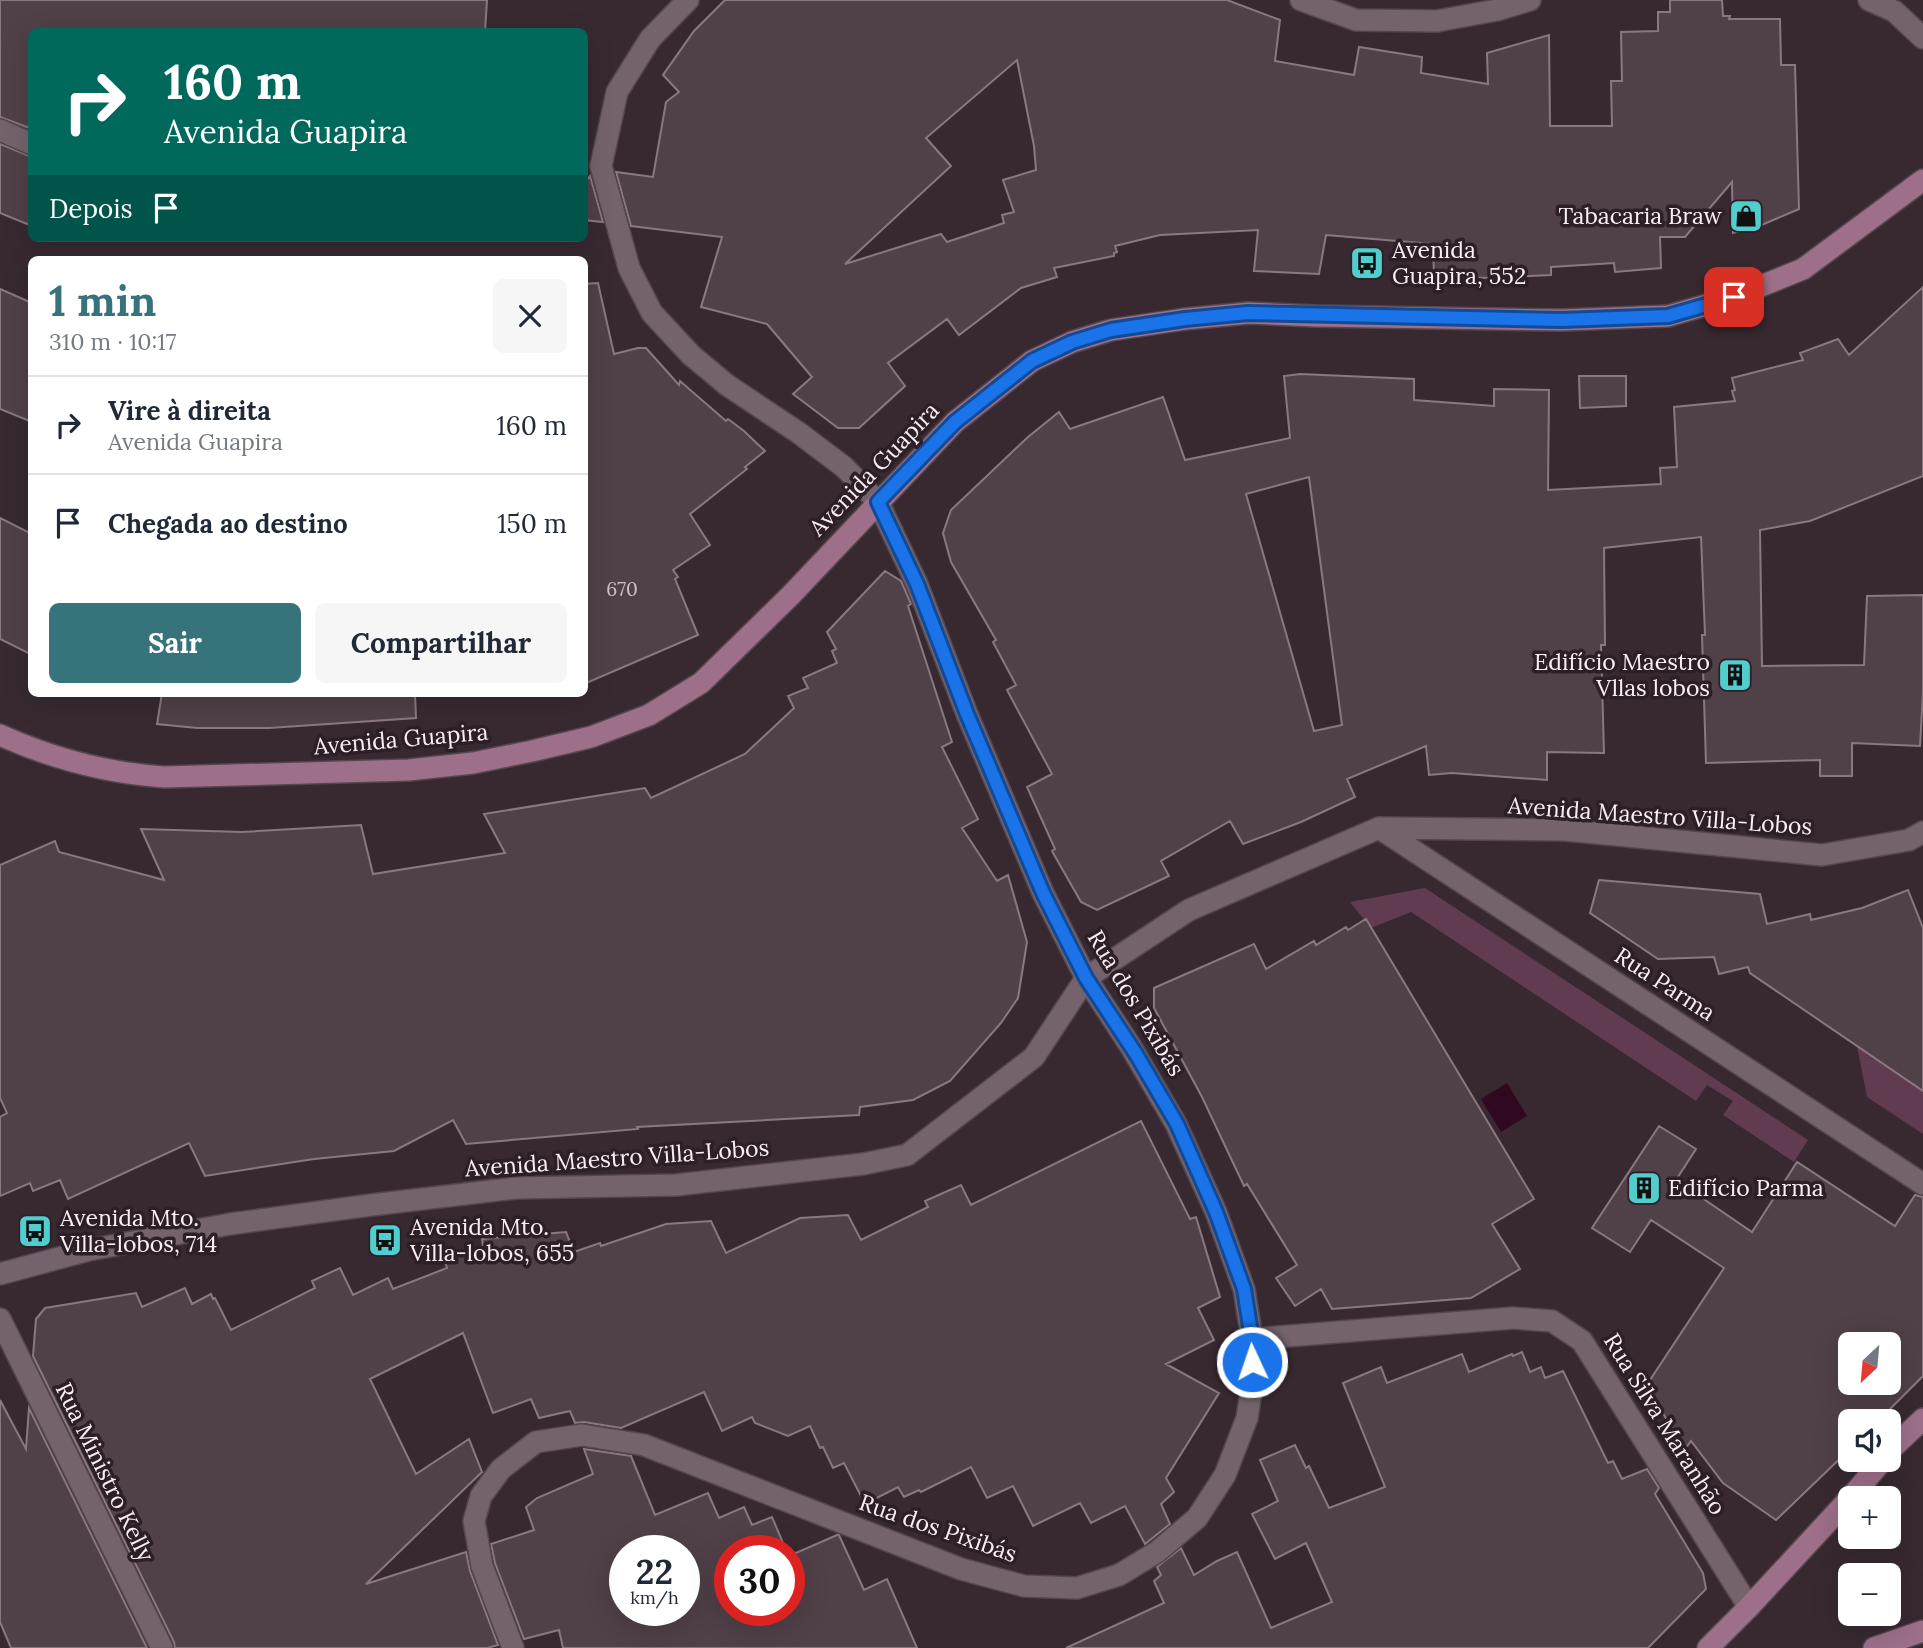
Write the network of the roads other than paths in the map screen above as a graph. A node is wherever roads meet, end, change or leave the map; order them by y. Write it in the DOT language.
graph roads {
  1 [pos="688,0"];
  2 [pos="1301,0"];
  3 [pos="1530,0"];
  4 [pos="1869,0"];
  5 [pos="1923,38"];
  6 [pos="0,130"];
  7 [pos="28,142"];
  8 [pos="593,166"];
  9 [pos="1923,180"];
  10 [pos="878,502"];
  11 [pos="0,734"];
  12 [pos="1380,828"];
  13 [pos="1923,832"];
  14 [pos="1086,978"];
  15 [pos="1923,1184"];
  16 [pos="0,1274"];
  17 [pos="0,1319"];
  18 [pos="1252,1339"];
  19 [pos="1923,1419"];
  20 [pos="1901,1440"];
  21 [pos="1873,1472"];
  22 [pos="1860,1486"];
  23 [pos="1838,1511"];
  24 [pos="1749,1607"];
  25 [pos="1923,1631"];
  26 [pos="162,1648"];
  27 [pos="513,1648"];
  28 [pos="1708,1648"];
  29 [pos="1874,1648"];
  1 -- 8 [label="street"];
  2 -- 3 [label="street"];
  4 -- 5 [label="street"];
  6 -- 7 [label="street"];
  8 -- 10 [label="street, Rua dos Pixibás"];
  9 -- 10 [label="main road, Avenida Guapira"];
  10 -- 11 [label="main road, Avenida Guapira"];
  10 -- 14 [label="street, Rua dos Pixibás"];
  12 -- 13 [label="street, Avenida Maestro Villa-Lobos"];
  12 -- 14 [label="street, Avenida Maestro Villa-Lobos"];
  12 -- 15 [label="street, Rua Parma"];
  14 -- 16 [label="street, Avenida Maestro Villa-Lobos"];
  14 -- 18 [label="street, Rua dos Pixibás"];
  17 -- 26 [label="street, Rua Ministro Kelly"];
  18 -- 24 [label="street, Rua Silva Maranhão"];
  18 -- 27 [label="street, Rua dos Pixibás"];
  19 -- 20 [label="main road"];
  21 -- 22 [label="main road"];
  23 -- 24 [label="main road"];
  24 -- 28 [label="main road"];
  25 -- 29 [label="main road"];
}
